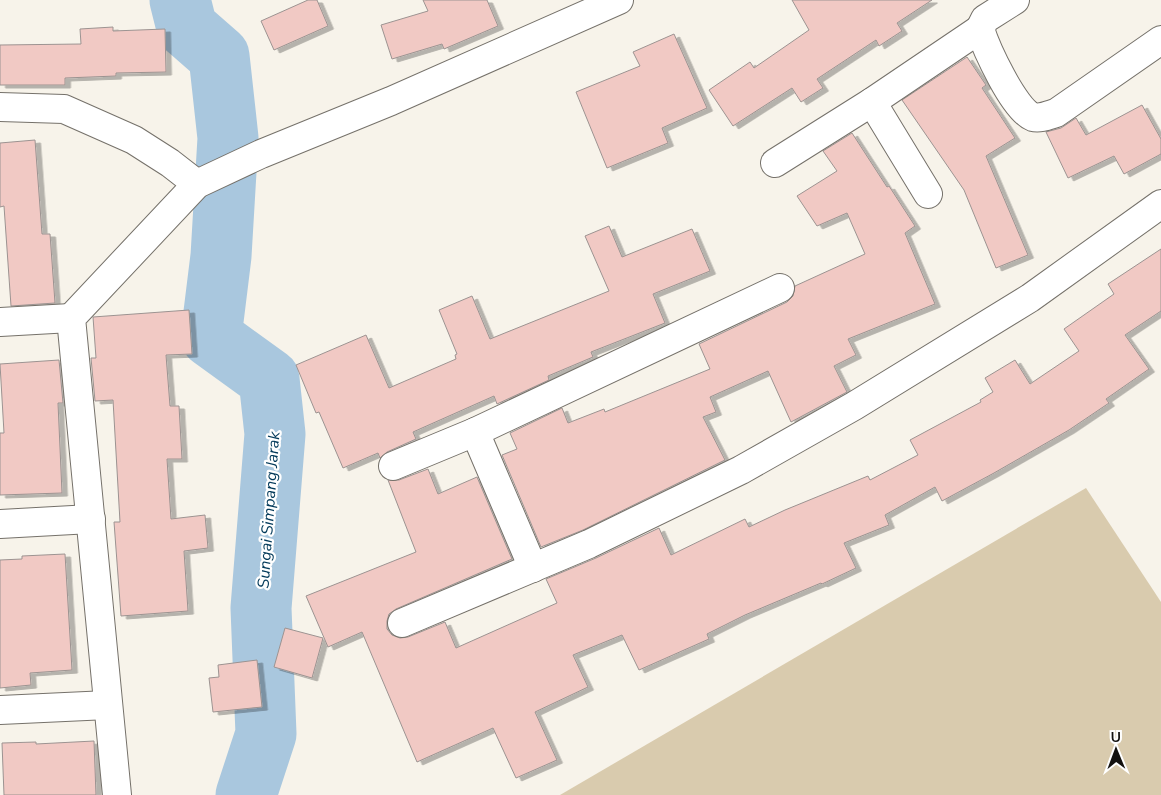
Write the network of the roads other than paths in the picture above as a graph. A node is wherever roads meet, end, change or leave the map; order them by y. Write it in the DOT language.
graph roads {
  1 [pos="619,0"];
  2 [pos="1015,0"];
  3 [pos="980,28"];
  4 [pos="1161,40"];
  5 [pos="872,102"];
  6 [pos="0,107"];
  7 [pos="775,163"];
  8 [pos="204,180"];
  9 [pos="928,194"];
  10 [pos="1161,204"];
  11 [pos="780,288"];
  12 [pos="71,318"];
  13 [pos="0,322"];
  14 [pos="475,432"];
  15 [pos="393,466"];
  16 [pos="91,519"];
  17 [pos="0,524"];
  18 [pos="533,568"];
  19 [pos="402,623"];
  20 [pos="108,704"];
  21 [pos="0,710"];
  22 [pos="117,795"];
  1 -- 8 [label="street"];
  2 -- 3 [label="street"];
  3 -- 4 [label="street"];
  3 -- 5 [label="street"];
  5 -- 7 [label="street"];
  5 -- 9 [label="street"];
  6 -- 8 [label="street"];
  8 -- 12 [label="street"];
  10 -- 18 [label="street"];
  11 -- 14 [label="street"];
  12 -- 13 [label="street"];
  12 -- 16 [label="street"];
  14 -- 15 [label="street"];
  14 -- 18 [label="street"];
  16 -- 17 [label="street"];
  16 -- 20 [label="street"];
  18 -- 19 [label="street"];
  20 -- 21 [label="street"];
  20 -- 22 [label="street"];
}
